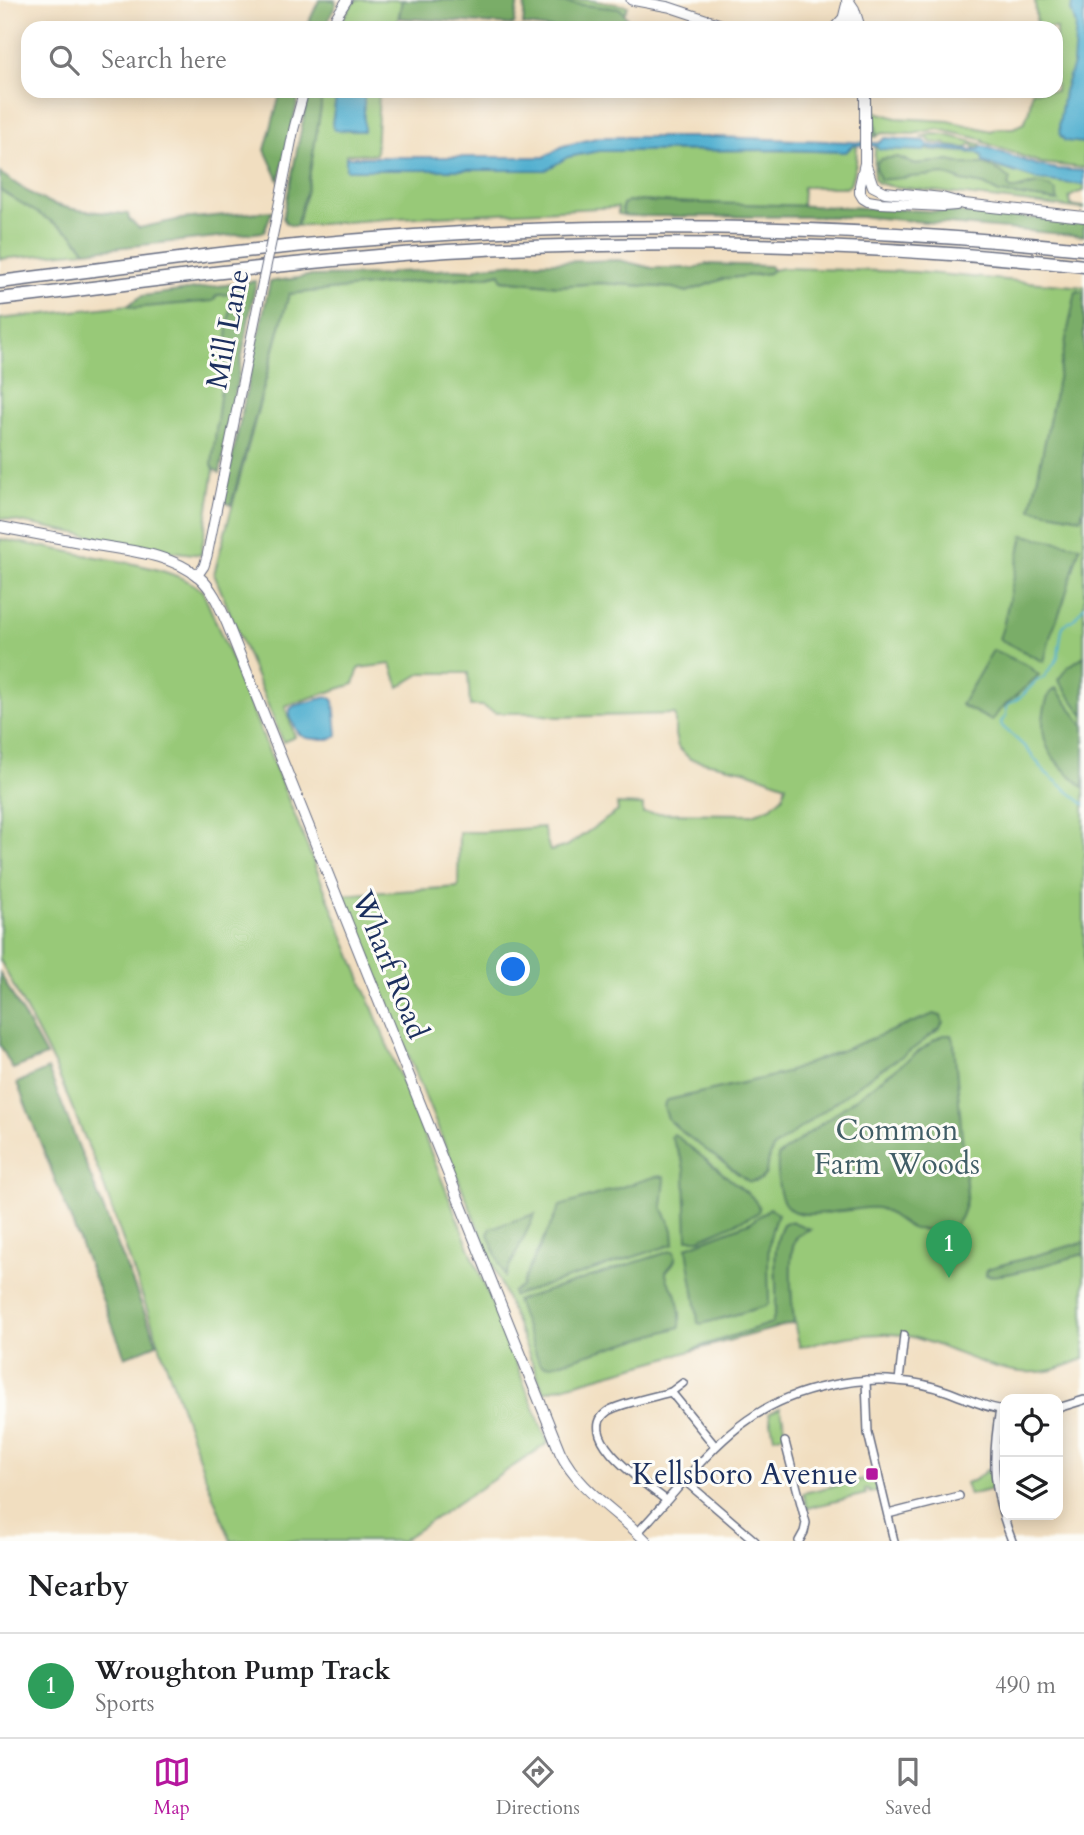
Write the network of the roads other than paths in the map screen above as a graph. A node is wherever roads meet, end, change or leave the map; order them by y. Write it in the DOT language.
graph roads {
  1 [pos="631,0"];
  2 [pos="345,2"];
  3 [pos="847,2"];
  4 [pos="662,3"];
  5 [pos="333,21"];
  6 [pos="712,21"];
  7 [pos="840,21"];
  8 [pos="851,21"];
  9 [pos="858,21"];
  10 [pos="302,98"];
  11 [pos="865,98"];
  12 [pos="865,163"];
  13 [pos="964,204"];
  14 [pos="1084,217"];
  15 [pos="1084,249"];
  16 [pos="1084,266"];
  17 [pos="0,282"];
  18 [pos="0,299"];
  19 [pos="0,527"];
  20 [pos="198,576"];
  21 [pos="905,1335"];
  22 [pos="866,1380"];
  23 [pos="899,1381"];
  24 [pos="683,1383"];
  25 [pos="671,1392"];
  26 [pos="1084,1399"];
  27 [pos="1063,1406"];
  28 [pos="1000,1409"];
  29 [pos="1000,1419"];
  30 [pos="785,1442"];
  31 [pos="715,1446"];
  32 [pos="684,1480"];
  33 [pos="959,1496"];
  34 [pos="666,1500"];
  35 [pos="888,1514"];
  36 [pos="638,1532"];
  37 [pos="753,1540"];
  38 [pos="646,1541"];
  39 [pos="799,1541"];
  40 [pos="894,1541"];
  41 [pos="1012,1541"];
  1 -- 4 [label="street"];
  2 -- 5 [label="street"];
  3 -- 7 [label="street"];
  3 -- 8 [label="main road"];
  3 -- 9 [label="main road"];
  4 -- 6 [label="street"];
  10 -- 20 [label="street, Mill Lane, bridge"];
  11 -- 12 [label="main road"];
  12 -- 13 [label="main road"];
  12 -- 13 [label="main road"];
  13 -- 14 [label="main road"];
  15 -- 17 [label="highway"];
  16 -- 18 [label="highway"];
  19 -- 20 [label="main road, Wharf Road"];
  20 -- 36 [label="main road, Wharf Road"];
  21 -- 23 [label="street"];
  22 -- 23 [label="street"];
  22 -- 31 [label="street"];
  22 -- 35 [label="street"];
  23 -- 28 [label="street"];
  24 -- 25 [label="street"];
  25 -- 31 [label="street"];
  25 -- 34 [label="street"];
  26 -- 27 [label="street"];
  29 -- 41 [label="street"];
  30 -- 39 [label="street"];
  31 -- 32 [label="street"];
  32 -- 34 [label="street"];
  32 -- 37 [label="street"];
  33 -- 35 [label="street"];
  34 -- 36 [label="street"];
  35 -- 40 [label="street"];
  36 -- 38 [label="main road, Wharf Road"];
}
